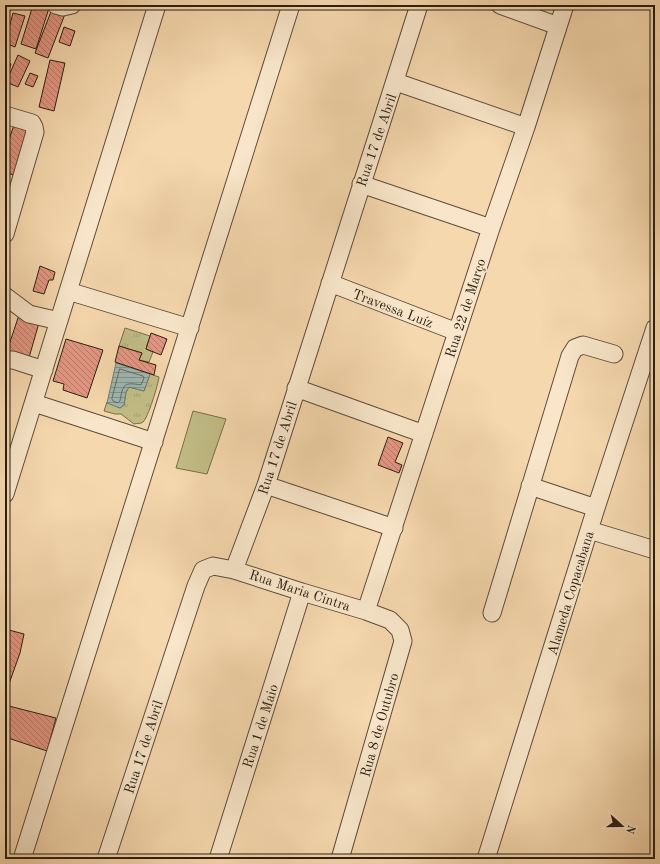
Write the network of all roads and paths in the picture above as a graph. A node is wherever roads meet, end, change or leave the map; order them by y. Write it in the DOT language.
graph roads {
  1 [pos="157,5"];
  2 [pos="291,5"];
  3 [pos="420,5"];
  4 [pos="500,5"];
  5 [pos="565,5"];
  6 [pos="558,26"];
  7 [pos="396,82"];
  8 [pos="5,115"];
  9 [pos="526,127"];
  10 [pos="361,184"];
  11 [pos="491,228"];
  12 [pos="5,234"];
  13 [pos="330,283"];
  14 [pos="68,291"];
  15 [pos="5,296"];
  16 [pos="59,321"];
  17 [pos="190,328"];
  18 [pos="655,328"];
  19 [pos="457,332"];
  20 [pos="614,354"];
  21 [pos="5,360"];
  22 [pos="44,370"];
  23 [pos="296,388"];
  24 [pos="34,403"];
  25 [pos="424,434"];
  26 [pos="154,442"];
  27 [pos="266,485"];
  28 [pos="530,486"];
  29 [pos="5,494"];
  30 [pos="596,508"];
  31 [pos="394,528"];
  32 [pos="589,530"];
  33 [pos="655,550"];
  34 [pos="234,570"];
  35 [pos="302,592"];
  36 [pos="366,611"];
  37 [pos="492,613"];
  38 [pos="22,859"];
  39 [pos="106,859"];
  40 [pos="218,859"];
  41 [pos="340,859"];
  42 [pos="486,859"];
  1 -- 14 [label="street"];
  2 -- 17 [label="street"];
  3 -- 7 [label="street, Rua 17 de Abril"];
  4 -- 6 [label="street"];
  5 -- 6 [label="street, Rua 22 de Março"];
  6 -- 9 [label="street, Rua 22 de Março"];
  7 -- 9 [label="street"];
  7 -- 10 [label="street, Rua 17 de Abril"];
  8 -- 12 [label="street"];
  9 -- 11 [label="street, Rua 22 de Março"];
  10 -- 11 [label="street"];
  10 -- 13 [label="street, Rua 17 de Abril"];
  11 -- 19 [label="street, Rua 22 de Março"];
  13 -- 19 [label="street, Travessa Luíz"];
  13 -- 23 [label="street, Rua 17 de Abril"];
  14 -- 16 [label="street"];
  14 -- 17 [label="street"];
  15 -- 16 [label="street"];
  16 -- 22 [label="street"];
  17 -- 26 [label="street"];
  18 -- 30 [label="street, Alameda Copacabana"];
  19 -- 25 [label="street, Rua 22 de Março"];
  20 -- 28 [label="street"];
  21 -- 22 [label="street"];
  22 -- 24 [label="street"];
  23 -- 25 [label="street"];
  23 -- 27 [label="street, Rua 17 de Abril"];
  24 -- 26 [label="street"];
  24 -- 29 [label="street"];
  25 -- 31 [label="street, Rua 22 de Março"];
  26 -- 38 [label="street"];
  27 -- 31 [label="street"];
  27 -- 34 [label="street, Rua 17 de Abril"];
  28 -- 30 [label="street"];
  28 -- 37 [label="street"];
  30 -- 32 [label="street, Alameda Copacabana"];
  31 -- 36 [label="street, Rua 22 de Março"];
  32 -- 33 [label="street"];
  32 -- 42 [label="street, Alameda Copacabana"];
  34 -- 35 [label="street, Rua Maria Cintra"];
  34 -- 39 [label="street, Rua 17 de Abril"];
  35 -- 36 [label="street, Rua Maria Cintra"];
  35 -- 40 [label="street, Rua 1 de Maio"];
  36 -- 41 [label="street, Rua 8 de Outubro"];
}
